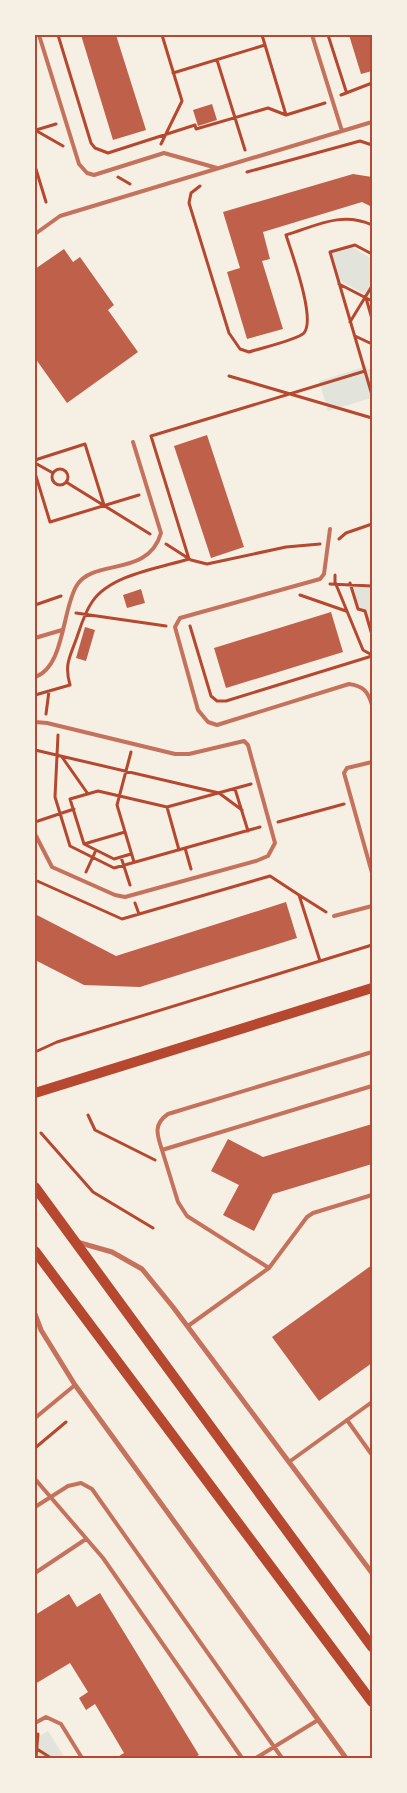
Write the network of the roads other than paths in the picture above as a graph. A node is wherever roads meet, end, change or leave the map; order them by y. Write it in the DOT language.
graph roads {
  1 [pos="39,35"];
  2 [pos="312,35"];
  3 [pos="372,122"];
  4 [pos="342,131"];
  5 [pos="218,168"];
  6 [pos="35,234"];
  7 [pos="134,442"];
  8 [pos="330,529"];
  9 [pos="62,630"];
  10 [pos="35,638"];
  11 [pos="35,676"];
  12 [pos="372,704"];
  13 [pos="35,722"];
  14 [pos="372,762"];
  15 [pos="35,834"];
  16 [pos="372,873"];
  17 [pos="372,906"];
  18 [pos="334,916"];
  19 [pos="372,988"];
  20 [pos="372,1052"];
  21 [pos="372,1086"];
  22 [pos="35,1093"];
  23 [pos="162,1150"];
  24 [pos="35,1187"];
  25 [pos="372,1194"];
  26 [pos="75,1242"];
  27 [pos="35,1251"];
  28 [pos="269,1268"];
  29 [pos="35,1314"];
  30 [pos="188,1326"];
  31 [pos="75,1385"];
  32 [pos="372,1402"];
  33 [pos="35,1418"];
  34 [pos="347,1420"];
  35 [pos="372,1455"];
  36 [pos="289,1462"];
  37 [pos="35,1479"];
  38 [pos="51,1497"];
  39 [pos="35,1507"];
  40 [pos="86,1539"];
  41 [pos="35,1573"];
  42 [pos="372,1573"];
  43 [pos="372,1647"];
  44 [pos="372,1702"];
  45 [pos="318,1720"];
  46 [pos="35,1722"];
  47 [pos="275,1747"];
  48 [pos="82,1758"];
  49 [pos="242,1758"];
  50 [pos="256,1758"];
  51 [pos="282,1758"];
  52 [pos="346,1758"];
  1 -- 5 [label="lane"];
  2 -- 4 [label="lane"];
  3 -- 4 [label="lane"];
  4 -- 5 [label="lane"];
  5 -- 6 [label="lane"];
  7 -- 9 [label="lane"];
  8 -- 12 [label="lane"];
  9 -- 10 [label="lane"];
  9 -- 11 [label="lane"];
  13 -- 15 [label="lane"];
  14 -- 16 [label="lane"];
  17 -- 18 [label="lane"];
  19 -- 22 [label="main road"];
  20 -- 23 [label="lane"];
  21 -- 23 [label="lane"];
  23 -- 28 [label="lane"];
  24 -- 26 [label="main road"];
  25 -- 28 [label="lane"];
  26 -- 30 [label="street"];
  26 -- 43 [label="main road"];
  27 -- 44 [label="main road"];
  28 -- 30 [label="lane"];
  29 -- 31 [label="street"];
  30 -- 36 [label="street"];
  31 -- 33 [label="lane"];
  31 -- 45 [label="street"];
  32 -- 34 [label="lane"];
  34 -- 35 [label="lane"];
  34 -- 36 [label="lane"];
  36 -- 42 [label="street"];
  37 -- 38 [label="lane"];
  38 -- 39 [label="lane"];
  38 -- 40 [label="lane"];
  38 -- 47 [label="lane"];
  40 -- 41 [label="lane"];
  40 -- 49 [label="lane"];
  45 -- 47 [label="lane"];
  45 -- 52 [label="street"];
  46 -- 48 [label="lane"];
  47 -- 50 [label="lane"];
  47 -- 51 [label="lane"];
}
